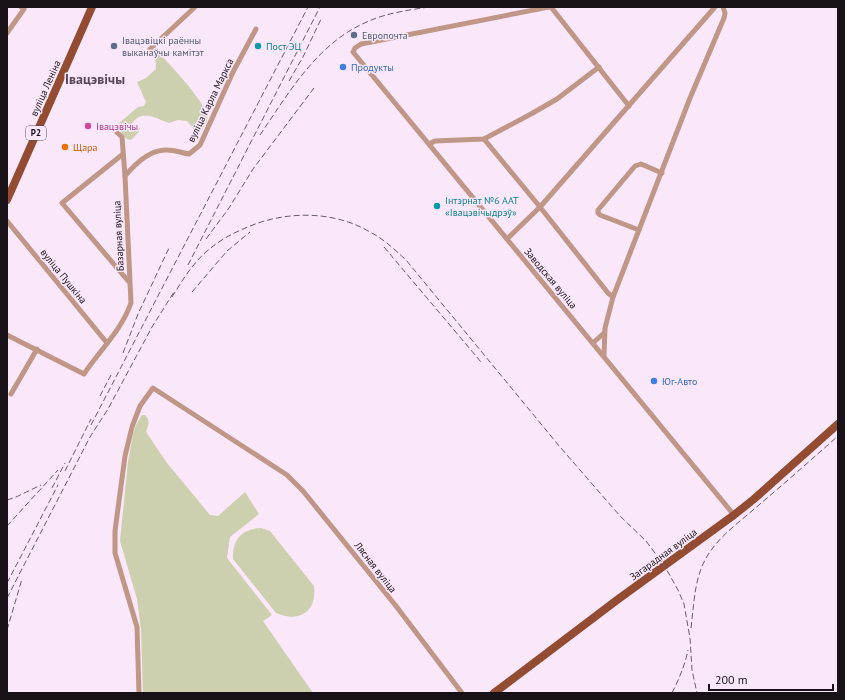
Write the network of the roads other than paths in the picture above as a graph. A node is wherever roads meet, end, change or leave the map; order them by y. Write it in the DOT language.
graph roads {
  1 [pos="92,7"];
  2 [pos="195,7"];
  3 [pos="550,7"];
  4 [pos="715,7"];
  5 [pos="722,7"];
  6 [pos="22,8"];
  7 [pos="256,29"];
  8 [pos="7,33"];
  9 [pos="150,49"];
  10 [pos="599,67"];
  11 [pos="629,106"];
  12 [pos="111,127"];
  13 [pos="484,139"];
  14 [pos="429,144"];
  15 [pos="123,154"];
  16 [pos="662,173"];
  17 [pos="125,176"];
  18 [pos="7,200"];
  19 [pos="540,207"];
  20 [pos="7,221"];
  21 [pos="639,230"];
  22 [pos="507,239"];
  23 [pos="129,282"];
  24 [pos="613,297"];
  25 [pos="604,333"];
  26 [pos="7,335"];
  27 [pos="107,343"];
  28 [pos="593,343"];
  29 [pos="37,349"];
  30 [pos="604,356"];
  31 [pos="11,394"];
  32 [pos="838,424"];
  33 [pos="734,515"];
  34 [pos="139,693"];
  35 [pos="462,693"];
  36 [pos="494,693"];
  1 -- 18 [label="main road, вуліца Леніна / Р2"];
  2 -- 9 [label="street"];
  3 -- 10 [label="street"];
  3 -- 14 [label="street, Заводская вуліца"];
  4 -- 11 [label="street"];
  5 -- 16 [label="street"];
  6 -- 8 [label="street"];
  7 -- 17 [label="street, вуліца Карла Маркса"];
  10 -- 11 [label="street"];
  10 -- 13 [label="street"];
  11 -- 19 [label="street"];
  12 -- 15 [label="street, Базарная вуліца"];
  13 -- 14 [label="street"];
  13 -- 19 [label="street"];
  14 -- 22 [label="street, Заводская вуліца"];
  15 -- 17 [label="street, Базарная вуліца"];
  15 -- 23 [label="street"];
  16 -- 21 [label="street"];
  16 -- 21 [label="street"];
  17 -- 23 [label="street, Базарная вуліца"];
  19 -- 22 [label="street"];
  19 -- 24 [label="street"];
  20 -- 27 [label="street, вуліца Пушкіна"];
  21 -- 24 [label="street"];
  22 -- 28 [label="street, Заводская вуліца"];
  23 -- 27 [label="street, Базарная вуліца"];
  24 -- 25 [label="street"];
  25 -- 28 [label="street"];
  25 -- 30 [label="street"];
  26 -- 29 [label="street"];
  27 -- 29 [label="street, Базарная вуліца"];
  28 -- 30 [label="street, Заводская вуліца"];
  29 -- 31 [label="street"];
  30 -- 33 [label="street, Заводская вуліца"];
  32 -- 33 [label="main road, Загарадная вуліца"];
  33 -- 36 [label="main road, Загарадная вуліца"];
  34 -- 35 [label="street, Лясная вуліца"];
}
